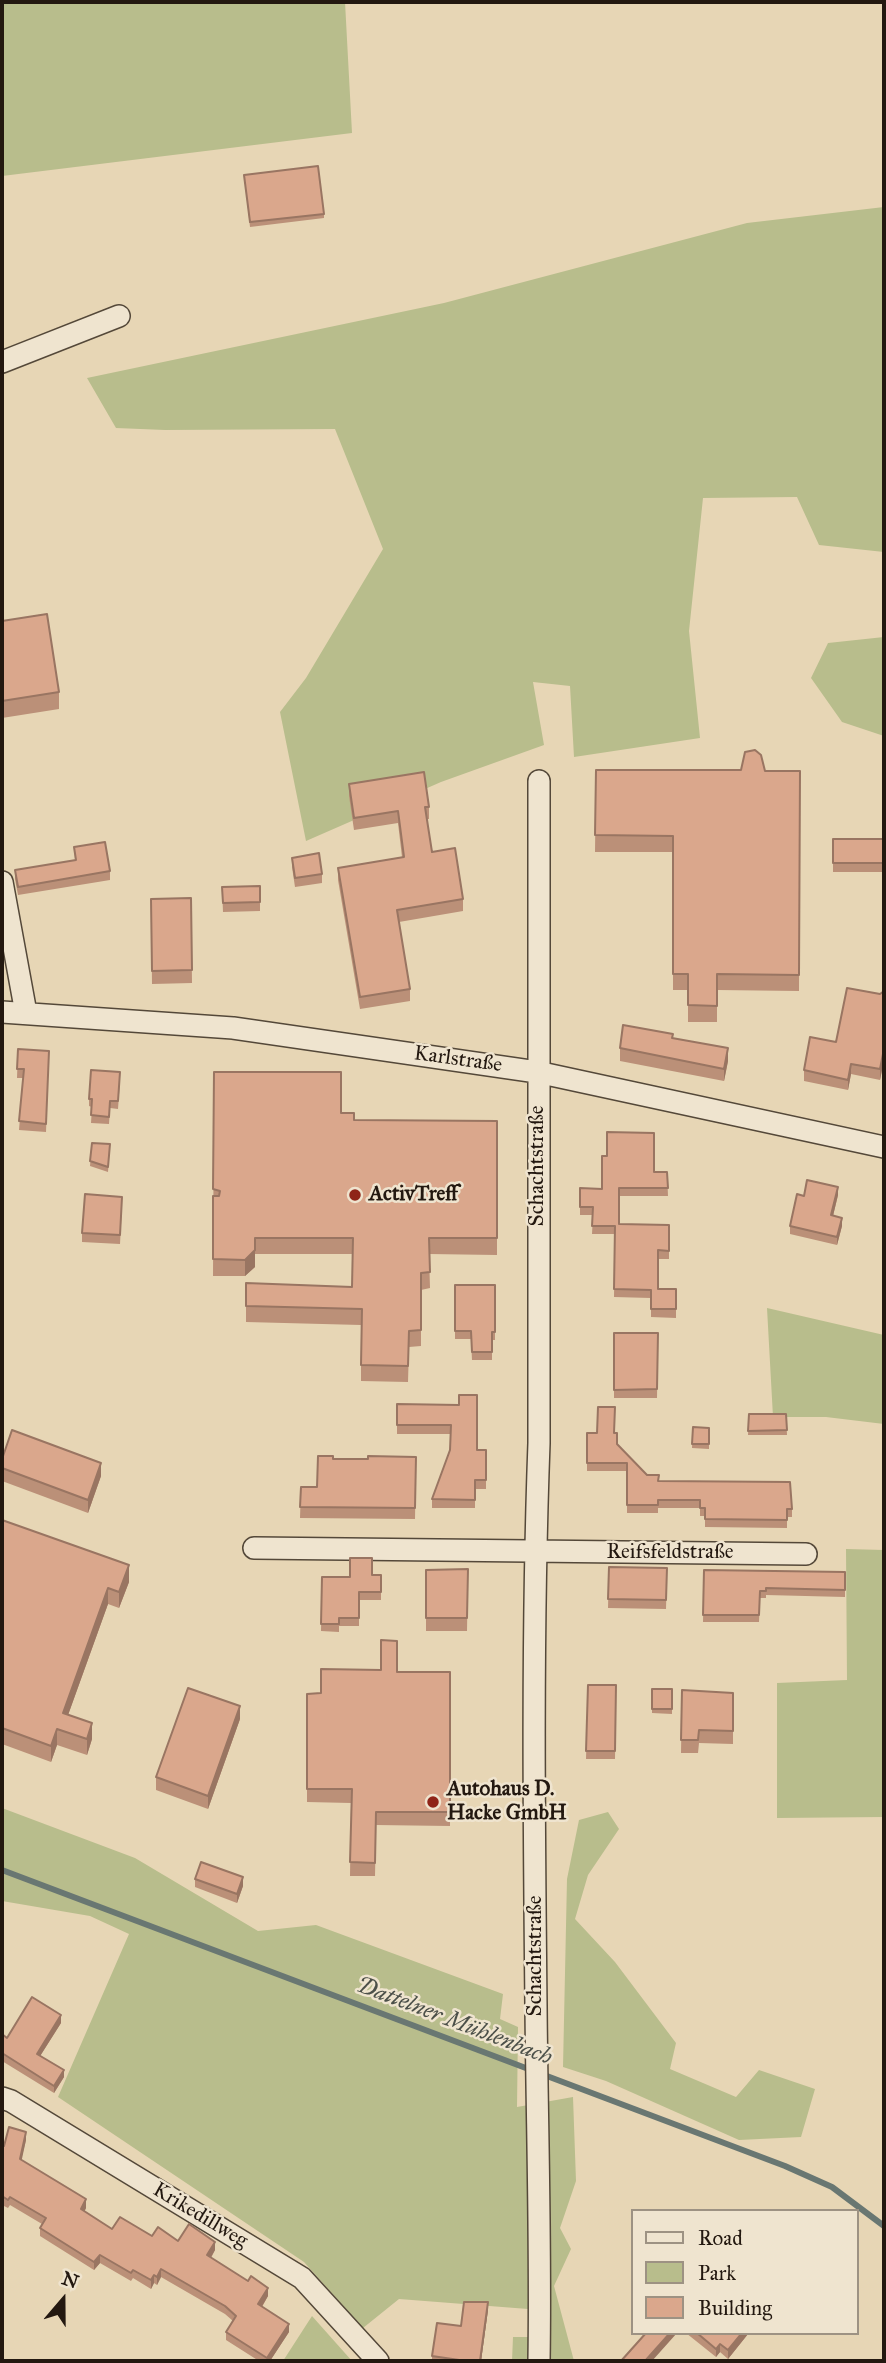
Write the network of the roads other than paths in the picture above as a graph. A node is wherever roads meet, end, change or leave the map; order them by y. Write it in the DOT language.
graph roads {
  1 [pos="118,316"];
  2 [pos="2,362"];
  3 [pos="539,781"];
  4 [pos="2,882"];
  5 [pos="2,1012"];
  6 [pos="26,1013"];
  7 [pos="537,1072"];
  8 [pos="884,1147"];
  9 [pos="254,1548"];
  10 [pos="535,1552"];
  11 [pos="806,1554"];
  12 [pos="2,2098"];
  13 [pos="378,2361"];
  14 [pos="539,2361"];
  1 -- 2 [label="street"];
  3 -- 7 [label="street, Schachtstraße"];
  4 -- 6 [label="street"];
  5 -- 6 [label="street, Karlstraße"];
  6 -- 7 [label="street, Karlstraße"];
  7 -- 8 [label="street, Karlstraße"];
  7 -- 10 [label="street, Schachtstraße"];
  9 -- 10 [label="street"];
  10 -- 11 [label="street, Reifsfeldstraße"];
  10 -- 14 [label="street, Schachtstraße"];
  12 -- 13 [label="street, Krikedillweg"];
}
